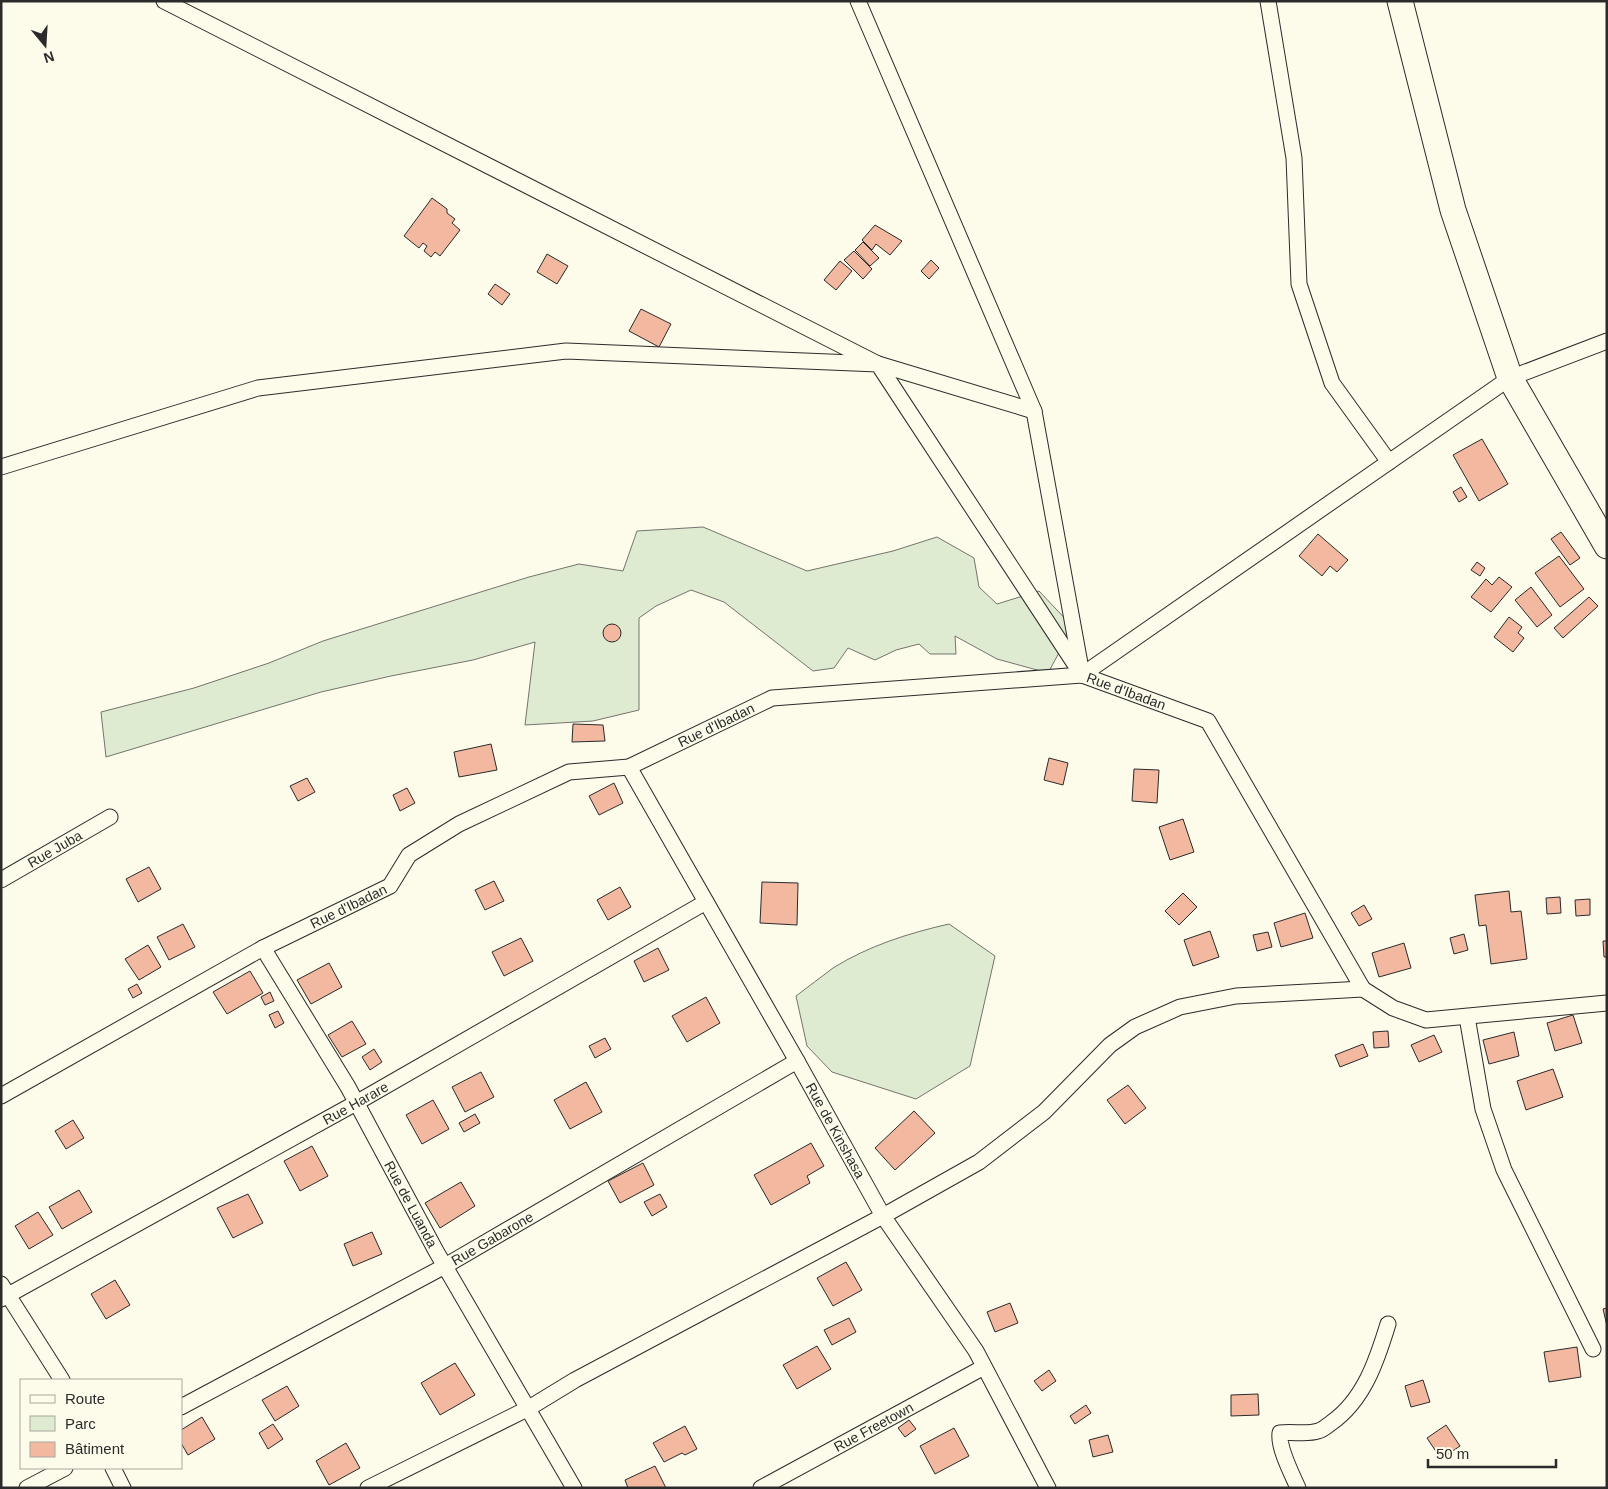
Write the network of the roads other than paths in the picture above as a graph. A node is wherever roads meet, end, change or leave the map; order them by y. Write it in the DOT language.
graph roads {
  1 [pos="164,1"];
  2 [pos="858,1"];
  3 [pos="1268,1"];
  4 [pos="1400,1"];
  5 [pos="1607,341"];
  6 [pos="878,364"];
  7 [pos="1510,378"];
  8 [pos="1034,411"];
  9 [pos="1389,462"];
  10 [pos="1,467"];
  11 [pos="1607,546"];
  12 [pos="1082,675"];
  13 [pos="629,767"];
  14 [pos="110,817"];
  15 [pos="1,880"];
  16 [pos="706,902"];
  17 [pos="263,948"];
  18 [pos="1363,989"];
  19 [pos="1607,1003"];
  20 [pos="1467,1017"];
  21 [pos="797,1061"];
  22 [pos="1,1096"];
  23 [pos="356,1103"];
  24 [pos="883,1216"];
  25 [pos="445,1266"];
  26 [pos="4,1292"];
  27 [pos="1388,1324"];
  28 [pos="1593,1349"];
  29 [pos="984,1367"];
  30 [pos="61,1379"];
  31 [pos="182,1406"];
  32 [pos="529,1408"];
  33 [pos="63,1469"];
  34 [pos="114,1469"];
  35 [pos="26,1488"];
  36 [pos="123,1488"];
  37 [pos="368,1488"];
  38 [pos="574,1488"];
  39 [pos="762,1488"];
  40 [pos="1048,1488"];
  41 [pos="1298,1488"];
  1 -- 6 [label="street"];
  2 -- 8 [label="street"];
  3 -- 9 [label="street"];
  4 -- 7 [label="highway"];
  5 -- 7 [label="street"];
  6 -- 8 [label="street"];
  6 -- 10 [label="street"];
  6 -- 12 [label="street"];
  7 -- 9 [label="street"];
  7 -- 11 [label="highway"];
  8 -- 12 [label="street"];
  9 -- 12 [label="street"];
  12 -- 13 [label="street, Rue d'Ibadan"];
  12 -- 18 [label="street, Rue d'Ibadan"];
  13 -- 16 [label="street, Rue de Kinshasa"];
  13 -- 17 [label="street, Rue d'Ibadan"];
  14 -- 15 [label="street, Rue Juba"];
  16 -- 21 [label="street, Rue de Kinshasa"];
  16 -- 23 [label="street, Rue Harare"];
  17 -- 22 [label="street, Rue d'Ibadan"];
  17 -- 23 [label="street, Rue de Luanda"];
  18 -- 20 [label="street"];
  18 -- 24 [label="street"];
  19 -- 20 [label="street"];
  20 -- 28 [label="street"];
  21 -- 24 [label="street, Rue de Kinshasa"];
  21 -- 25 [label="street, Rue Gabarone"];
  23 -- 25 [label="street, Rue de Luanda"];
  23 -- 26 [label="street, Rue Harare"];
  24 -- 29 [label="street, Rue de Kinshasa"];
  24 -- 32 [label="street"];
  25 -- 31 [label="street, Rue Gabarone"];
  25 -- 32 [label="street, Rue de Luanda"];
  26 -- 30 [label="street"];
  27 -- 41 [label="street"];
  29 -- 39 [label="street, Rue Freetown"];
  29 -- 40 [label="street, Rue de Kinshasa"];
  32 -- 37 [label="street"];
  32 -- 38 [label="street, Rue de Luanda"];
  33 -- 35 [label="street"];
  34 -- 36 [label="street"];
}
